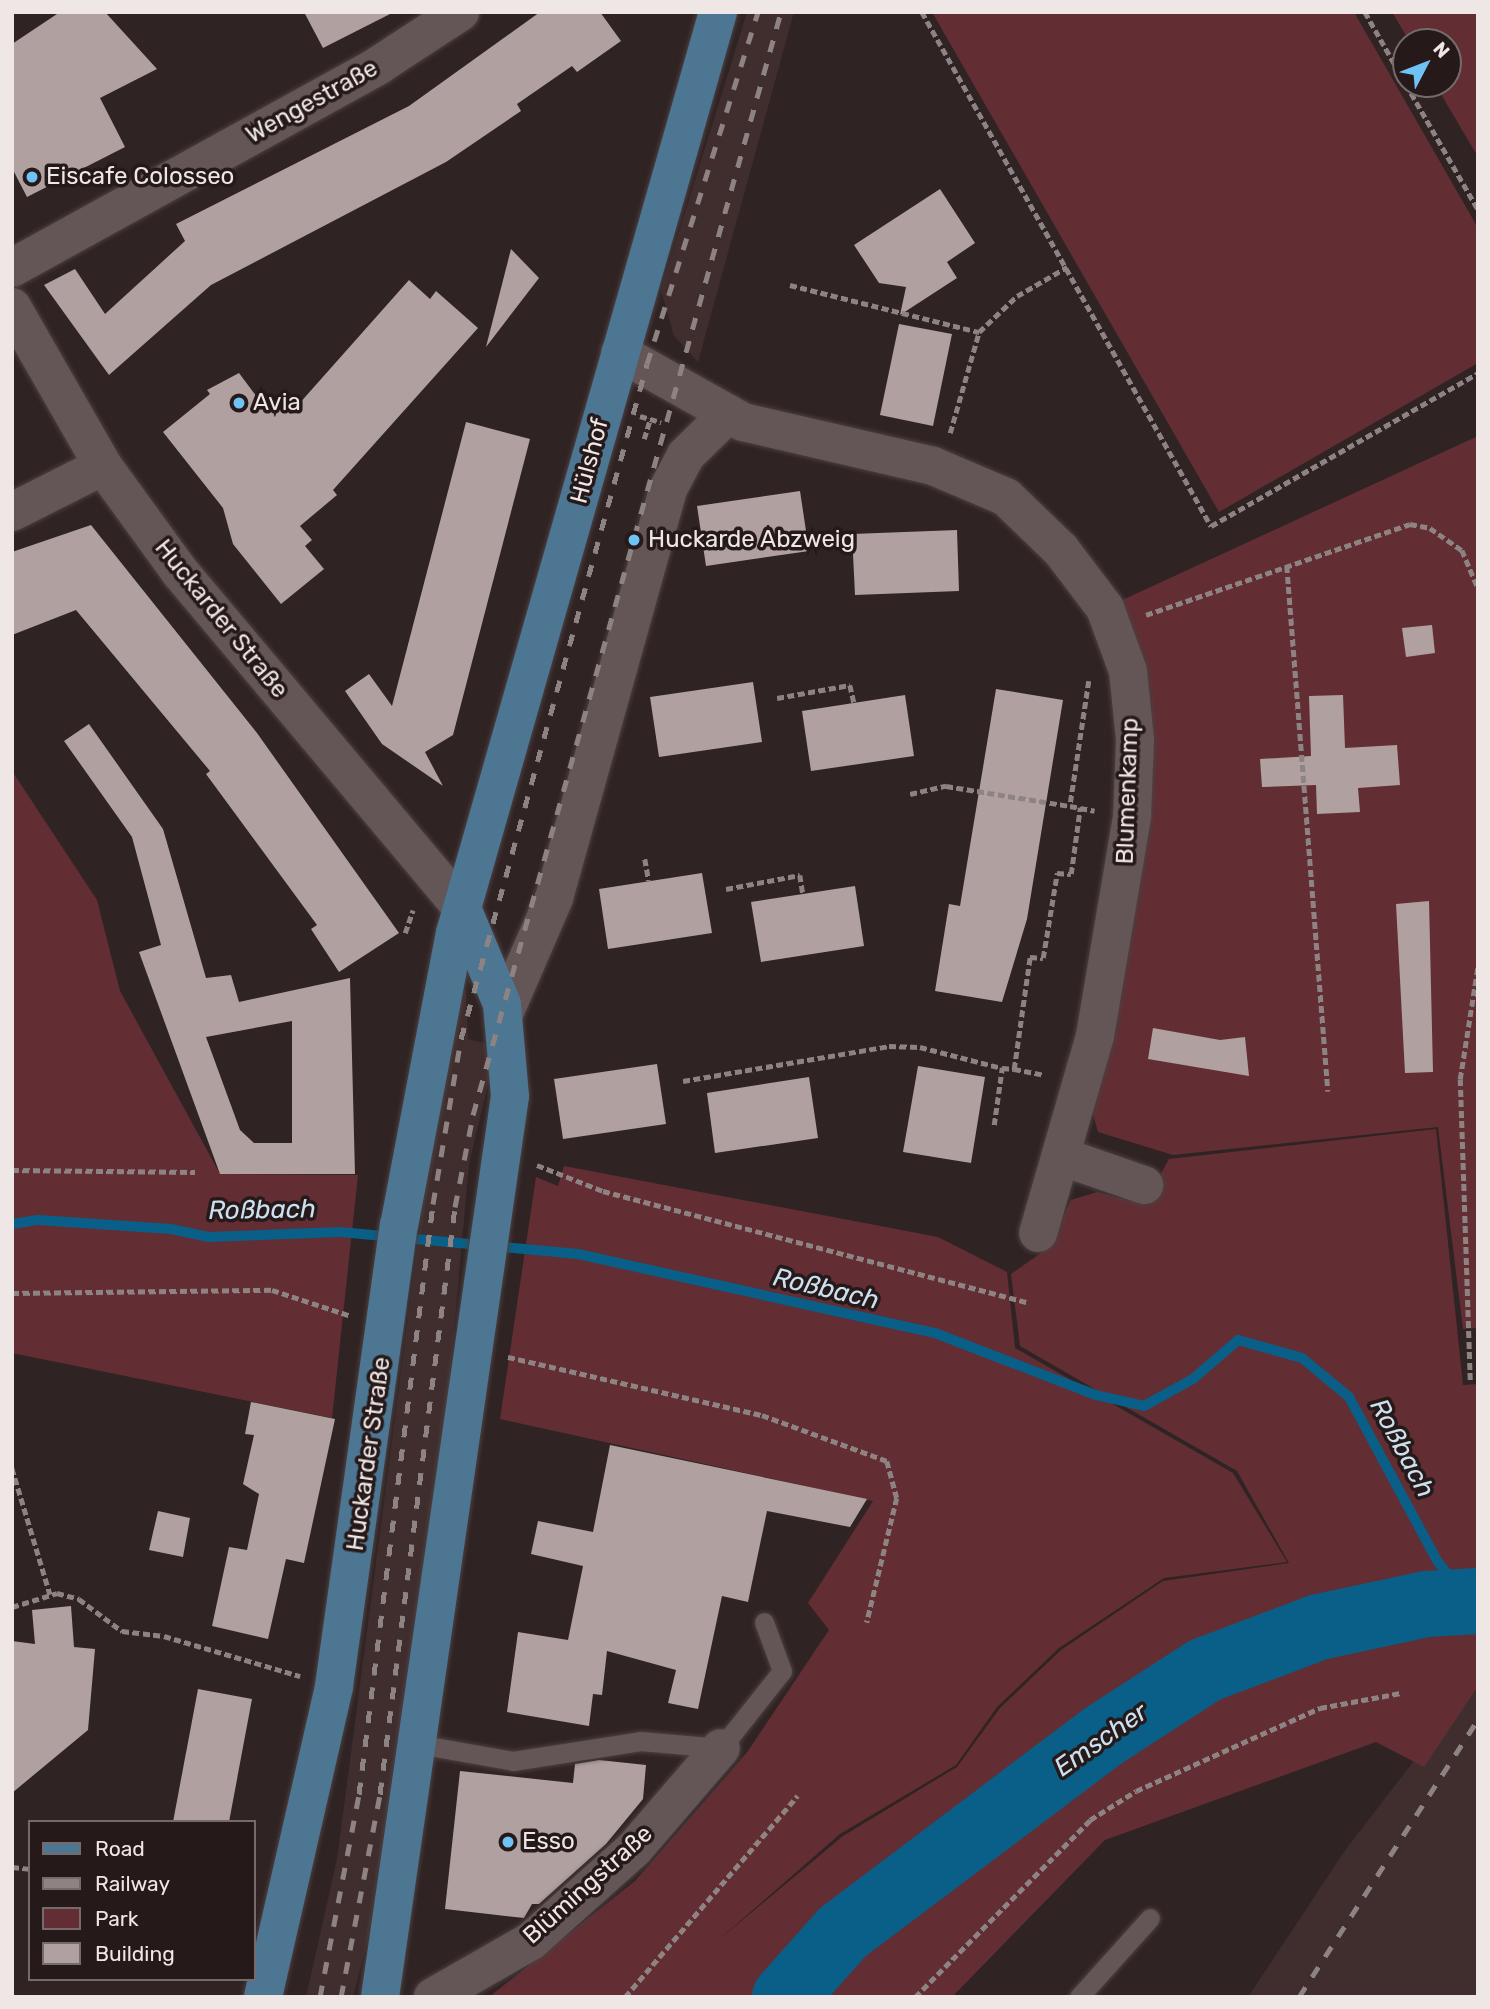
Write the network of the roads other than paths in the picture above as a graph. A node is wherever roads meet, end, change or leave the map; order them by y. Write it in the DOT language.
graph roads {
  1 [pos="460,12"];
  2 [pos="718,12"];
  3 [pos="12,268"];
  4 [pos="12,307"];
  5 [pos="620,353"];
  6 [pos="728,414"];
  7 [pos="103,466"];
  8 [pos="12,512"];
  9 [pos="461,908"];
  10 [pos="503,1016"];
  11 [pos="1063,1157"];
  12 [pos="1144,1185"];
  13 [pos="1038,1233"];
  14 [pos="764,1622"];
  15 [pos="418,1744"];
  16 [pos="721,1748"];
  17 [pos="1150,1918"];
  18 [pos="263,1997"];
  19 [pos="380,1997"];
  20 [pos="433,1997"];
  21 [pos="1079,1997"];
  1 -- 3 [label="street, Wengestraße"];
  2 -- 5 [label="main road, Hülshof"];
  4 -- 7 [label="street, Huckarder Straße"];
  5 -- 6 [label="street, Blumenkamp"];
  5 -- 9 [label="main road, Hülshof"];
  6 -- 10 [label="street"];
  6 -- 11 [label="street, Blumenkamp"];
  7 -- 8 [label="street"];
  7 -- 9 [label="street, Huckarder Straße"];
  9 -- 10 [label="main road, Huckarder Straße"];
  9 -- 18 [label="main road, Huckarder Straße"];
  10 -- 15 [label="main road, Huckarder Straße"];
  11 -- 12 [label="street"];
  11 -- 13 [label="street, Blumenkamp"];
  14 -- 16 [label="lane"];
  15 -- 16 [label="lane"];
  15 -- 19 [label="main road, Huckarder Straße"];
  16 -- 20 [label="street, Blümingstraße"];
  17 -- 21 [label="lane"];
}
